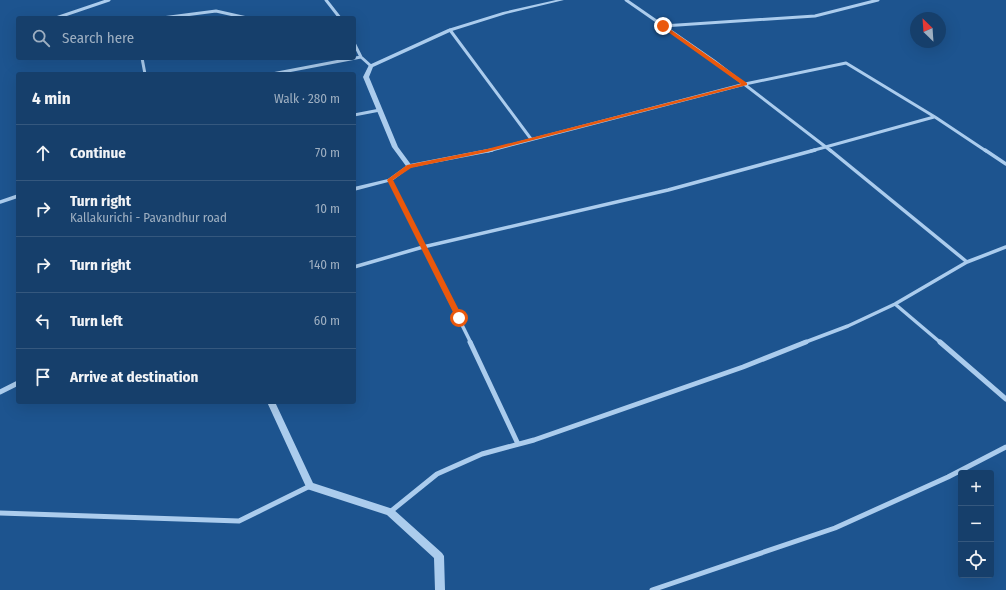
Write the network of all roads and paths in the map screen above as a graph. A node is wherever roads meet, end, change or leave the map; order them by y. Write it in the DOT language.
graph roads {
  1 [pos="109,0"];
  2 [pos="326,0"];
  3 [pos="562,0"];
  4 [pos="626,0"];
  5 [pos="878,0"];
  6 [pos="62,16"];
  7 [pos="177,16"];
  8 [pos="238,16"];
  9 [pos="338,16"];
  10 [pos="663,26"];
  11 [pos="450,30"];
  12 [pos="356,47"];
  13 [pos="361,57"];
  14 [pos="356,58"];
  15 [pos="142,60"];
  16 [pos="345,60"];
  17 [pos="371,66"];
  18 [pos="145,72"];
  19 [pos="282,72"];
  20 [pos="745,84"];
  21 [pos="380,110"];
  22 [pos="356,115"];
  23 [pos="935,117"];
  24 [pos="531,139"];
  25 [pos="825,146"];
  26 [pos="1006,164"];
  27 [pos="409,166"];
  28 [pos="390,180"];
  29 [pos="356,188"];
  30 [pos="16,197"];
  31 [pos="0,202"];
  32 [pos="423,247"];
  33 [pos="1006,248"];
  34 [pos="967,262"];
  35 [pos="356,266"];
  36 [pos="894,304"];
  37 [pos="16,384"];
  38 [pos="0,392"];
  39 [pos="1006,399"];
  40 [pos="272,404"];
  41 [pos="518,444"];
  42 [pos="1006,447"];
  43 [pos="310,486"];
  44 [pos="390,512"];
  45 [pos="0,513"];
  46 [pos="440,590"];
  47 [pos="652,590"];
  1 -- 6 [label="street"];
  2 -- 9 [label="street"];
  3 -- 11 [label="street"];
  4 -- 10 [label="street"];
  5 -- 10 [label="street"];
  7 -- 8 [label="street"];
  10 -- 20 [label="street"];
  11 -- 17 [label="street"];
  11 -- 24 [label="street"];
  12 -- 13 [label="street"];
  13 -- 14 [label="street"];
  13 -- 17 [label="street"];
  15 -- 18 [label="street"];
  16 -- 19 [label="street"];
  17 -- 21 [label="street"];
  20 -- 23 [label="street"];
  20 -- 24 [label="street"];
  20 -- 25 [label="street"];
  21 -- 22 [label="street"];
  21 -- 27 [label="street"];
  23 -- 25 [label="street"];
  23 -- 26 [label="street"];
  24 -- 27 [label="street"];
  25 -- 32 [label="street"];
  25 -- 34 [label="street"];
  27 -- 28 [label="street"];
  28 -- 29 [label="street"];
  28 -- 32 [label="street"];
  30 -- 31 [label="street"];
  32 -- 35 [label="street"];
  32 -- 41 [label="street"];
  33 -- 34 [label="street"];
  34 -- 36 [label="street"];
  36 -- 39 [label="street"];
  36 -- 41 [label="street"];
  37 -- 38 [label="street"];
  40 -- 43 [label="street"];
  41 -- 44 [label="street"];
  42 -- 47 [label="street"];
  43 -- 44 [label="street"];
  43 -- 45 [label="street"];
  44 -- 46 [label="street"];
}
